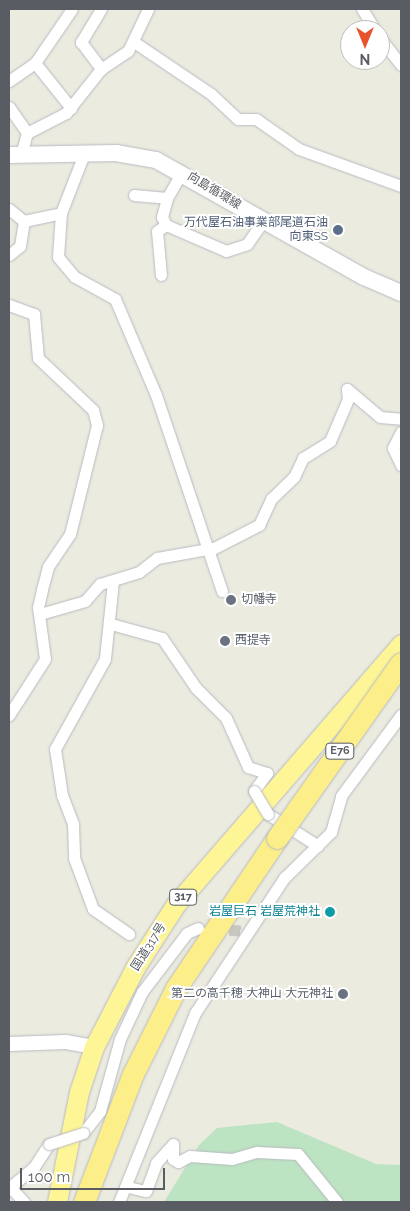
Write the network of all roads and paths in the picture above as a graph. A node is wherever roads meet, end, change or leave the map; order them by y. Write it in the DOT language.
graph roads {
  1 [pos="72,9"];
  2 [pos="101,9"];
  3 [pos="148,9"];
  4 [pos="362,9"];
  5 [pos="369,20"];
  6 [pos="134,42"];
  7 [pos="390,51"];
  8 [pos="35,63"];
  9 [pos="401,65"];
  10 [pos="101,69"];
  11 [pos="9,81"];
  12 [pos="9,108"];
  13 [pos="71,108"];
  14 [pos="27,133"];
  15 [pos="84,154"];
  16 [pos="15,155"];
  17 [pos="182,172"];
  18 [pos="401,186"];
  19 [pos="134,195"];
  20 [pos="167,198"];
  21 [pos="9,209"];
  22 [pos="61,214"];
  23 [pos="264,220"];
  24 [pos="24,221"];
  25 [pos="166,225"];
  26 [pos="9,255"];
  27 [pos="161,276"];
  28 [pos="401,293"];
  29 [pos="9,306"];
  30 [pos="401,419"];
  31 [pos="401,432"];
  32 [pos="401,465"];
  33 [pos="207,548"];
  34 [pos="113,580"];
  35 [pos="222,591"];
  36 [pos="40,614"];
  37 [pos="111,624"];
  38 [pos="401,644"];
  39 [pos="401,663"];
  40 [pos="9,714"];
  41 [pos="401,715"];
  42 [pos="318,846"];
  43 [pos="198,928"];
  44 [pos="128,934"];
  45 [pos="9,1044"];
  46 [pos="94,1047"];
  47 [pos="9,1187"];
  48 [pos="128,1187"];
  49 [pos="24,1202"];
  50 [pos="57,1202"];
  51 [pos="84,1202"];
  52 [pos="119,1202"];
  53 [pos="337,1202"];
  1 -- 8 [label="street"];
  2 -- 10 [label="street"];
  3 -- 6 [label="street"];
  4 -- 5 [label="street"];
  6 -- 10 [label="street"];
  6 -- 18 [label="street"];
  7 -- 9 [label="street"];
  8 -- 11 [label="street"];
  8 -- 13 [label="street"];
  10 -- 13 [label="street"];
  12 -- 14 [label="street"];
  13 -- 14 [label="street"];
  14 -- 16 [label="street"];
  15 -- 16 [label="main road, 向島循環線"];
  15 -- 17 [label="main road, 向島循環線"];
  15 -- 22 [label="street"];
  17 -- 20 [label="street"];
  17 -- 23 [label="main road, 向島循環線"];
  19 -- 20 [label="street"];
  20 -- 25 [label="street"];
  21 -- 24 [label="street"];
  22 -- 24 [label="street"];
  22 -- 33 [label="street"];
  23 -- 25 [label="street"];
  23 -- 28 [label="main road, 向島循環線"];
  24 -- 26 [label="street"];
  25 -- 27 [label="street"];
  29 -- 36 [label="street"];
  30 -- 33 [label="street"];
  31 -- 32 [label="street"];
  33 -- 34 [label="street"];
  33 -- 35 [label="street"];
  34 -- 36 [label="street"];
  34 -- 37 [label="street"];
  36 -- 40 [label="street"];
  37 -- 42 [label="street, bridge"];
  37 -- 44 [label="street"];
  38 -- 46 [label="highway, 国道317号 / 317"];
  39 -- 51 [label="highway, E76, bridge"];
  41 -- 42 [label="street"];
  42 -- 48 [label="street"];
  43 -- 47 [label="street, bridge"];
  45 -- 46 [label="street"];
  46 -- 50 [label="highway, 国道317号 / 317"];
  47 -- 49 [label="street"];
  48 -- 52 [label="street"];
  48 -- 53 [label="street"];
}
